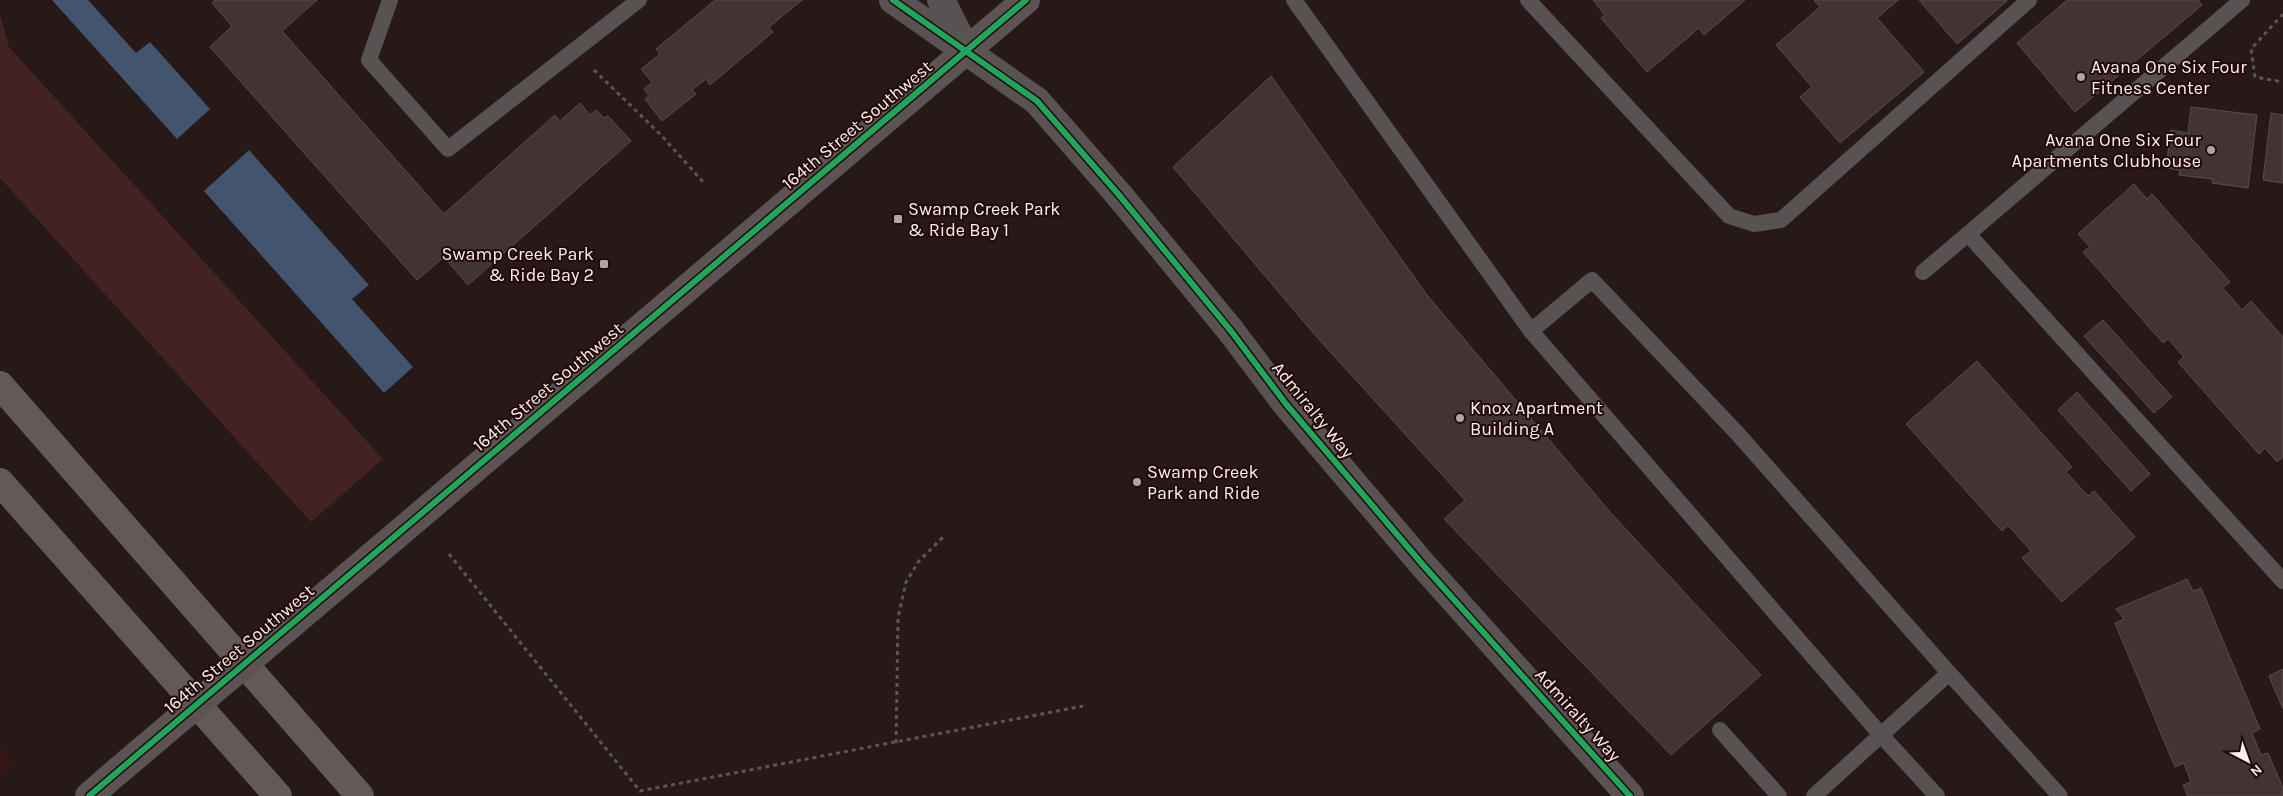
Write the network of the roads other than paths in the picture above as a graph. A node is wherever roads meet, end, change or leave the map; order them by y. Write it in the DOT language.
graph roads {
  1 [pos="390,0"];
  2 [pos="639,0"];
  3 [pos="893,0"];
  4 [pos="942,0"];
  5 [pos="1026,0"];
  6 [pos="1294,0"];
  7 [pos="1528,0"];
  8 [pos="2029,0"];
  9 [pos="2242,0"];
  10 [pos="967,50"];
  11 [pos="1968,234"];
  12 [pos="1923,272"];
  13 [pos="1531,331"];
  14 [pos="0,385"];
  15 [pos="0,482"];
  16 [pos="2283,582"];
  17 [pos="1949,673"];
  18 [pos="1720,730"];
  19 [pos="1881,735"];
  20 [pos="89,796"];
  21 [pos="278,796"];
  22 [pos="360,796"];
  23 [pos="1630,796"];
  24 [pos="1779,796"];
  25 [pos="1814,796"];
  26 [pos="1937,796"];
  27 [pos="2060,796"];
  1 -- 2 [label="lane"];
  3 -- 10 [label="street, Admiralty Way"];
  4 -- 10 [label="street"];
  5 -- 10 [label="main road, 164th Street Southwest"];
  6 -- 13 [label="lane"];
  7 -- 8 [label="lane"];
  9 -- 11 [label="lane"];
  10 -- 20 [label="main road, 164th Street Southwest, bridge"];
  10 -- 23 [label="street, Admiralty Way"];
  11 -- 12 [label="lane"];
  11 -- 16 [label="lane"];
  13 -- 17 [label="lane"];
  13 -- 19 [label="lane"];
  14 -- 22 [label="highway"];
  15 -- 21 [label="highway"];
  17 -- 19 [label="lane"];
  17 -- 27 [label="lane"];
  18 -- 24 [label="lane"];
  19 -- 25 [label="lane"];
  19 -- 26 [label="lane"];
}
